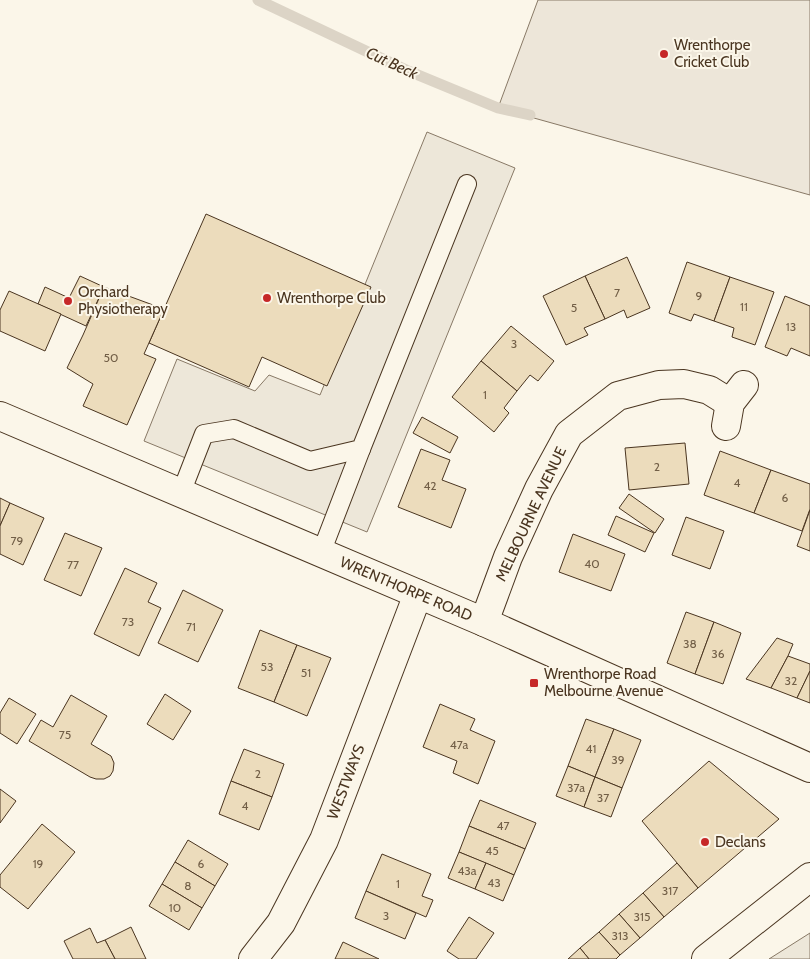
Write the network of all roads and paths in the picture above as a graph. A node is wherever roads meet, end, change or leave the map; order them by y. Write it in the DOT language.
graph roads {
  1 [pos="467,184"];
  2 [pos="734,405"];
  3 [pos="0,416"];
  4 [pos="361,449"];
  5 [pos="181,493"];
  6 [pos="321,552"];
  7 [pos="418,594"];
  8 [pos="484,622"];
  9 [pos="810,768"];
  10 [pos="810,877"];
  11 [pos="253,959"];
  12 [pos="706,959"];
  1 -- 4 [label="lane"];
  2 -- 8 [label="street, MELBOURNE AVENUE"];
  3 -- 5 [label="street, WRENTHORPE ROAD"];
  4 -- 5 [label="lane"];
  4 -- 6 [label="lane"];
  5 -- 6 [label="street, WRENTHORPE ROAD"];
  6 -- 7 [label="street, WRENTHORPE ROAD"];
  7 -- 8 [label="street, WRENTHORPE ROAD"];
  7 -- 11 [label="street, WESTWAYS"];
  8 -- 9 [label="street, WRENTHORPE ROAD"];
  10 -- 12 [label="street"];
}
